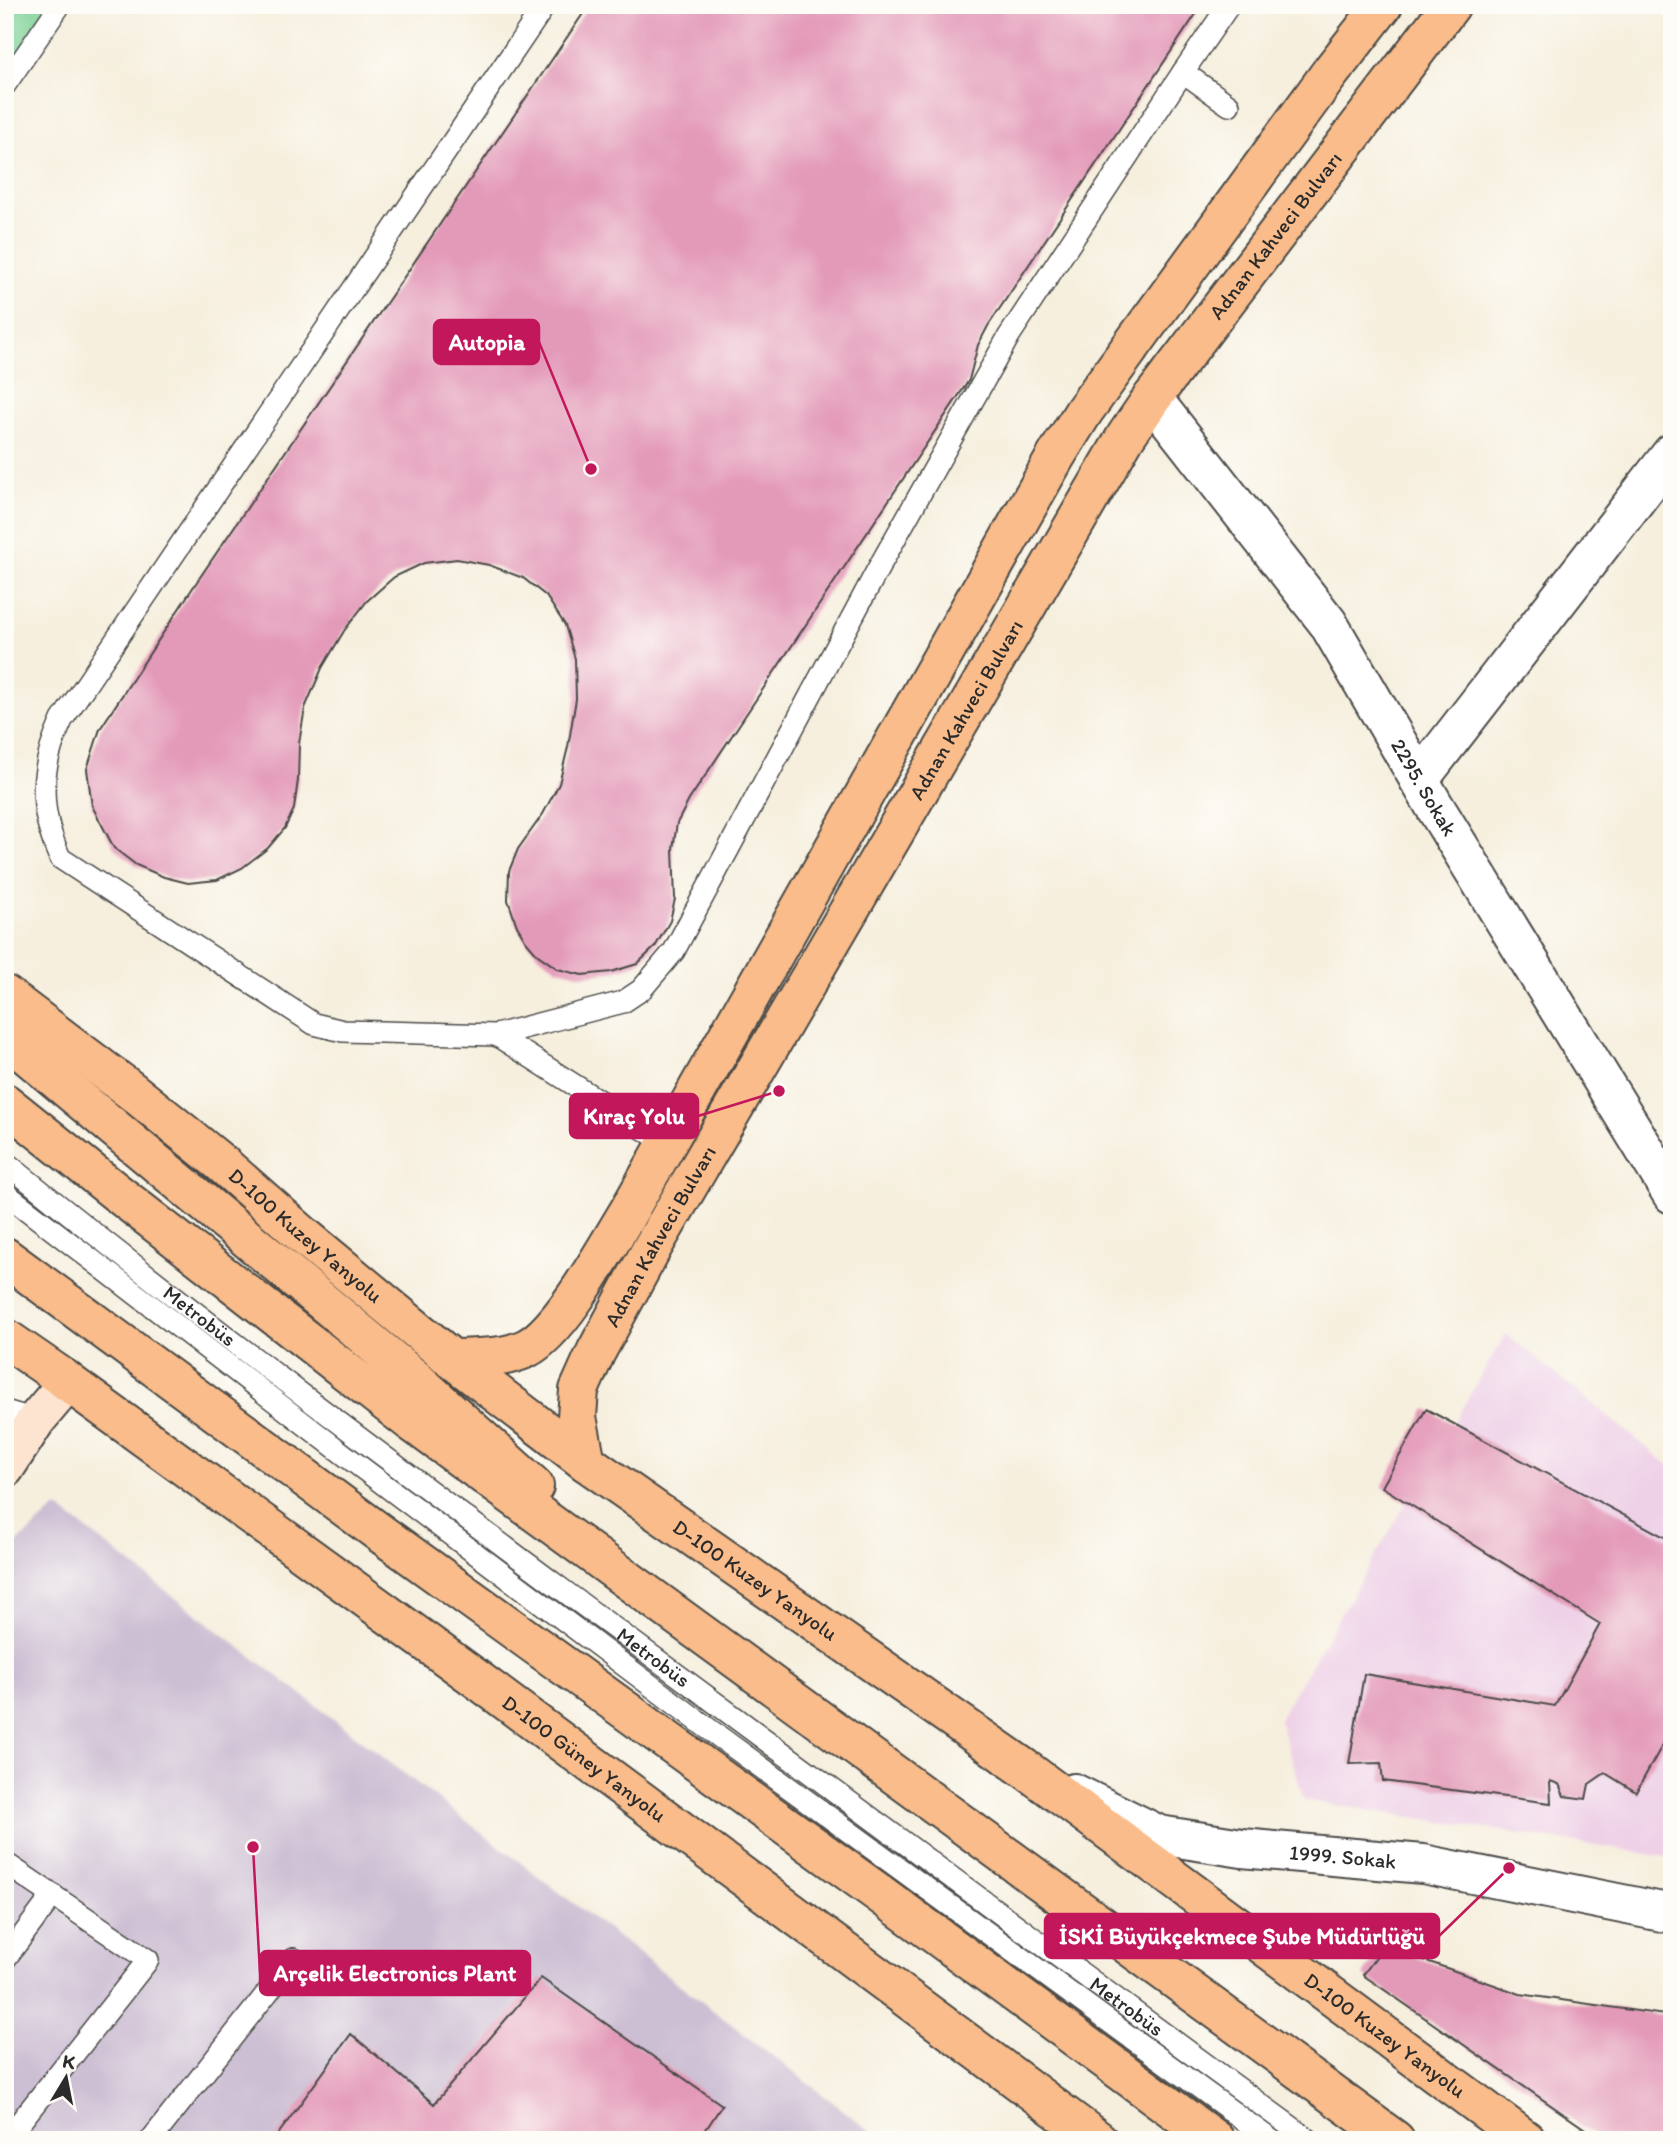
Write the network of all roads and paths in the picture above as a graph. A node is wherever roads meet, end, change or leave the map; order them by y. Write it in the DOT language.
graph roads {
  1 [pos="60,5"];
  2 [pos="545,5"];
  3 [pos="1230,5"];
  4 [pos="1382,5"];
  5 [pos="1451,5"];
  6 [pos="1183,72"];
  7 [pos="5,85"];
  8 [pos="1229,105"];
  9 [pos="1115,366"];
  10 [pos="1152,398"];
  11 [pos="1672,453"];
  12 [pos="1419,780"];
  13 [pos="5,995"];
  14 [pos="496,1035"];
  15 [pos="5,1037"];
  16 [pos="5,1102"];
  17 [pos="667,1144"];
  18 [pos="5,1162"];
  19 [pos="5,1193"];
  20 [pos="1672,1194"];
  21 [pos="5,1257"];
  22 [pos="5,1338"];
  23 [pos="453,1359"];
  24 [pos="65,1380"];
  25 [pos="21,1416"];
  26 [pos="5,1446"];
  27 [pos="586,1462"];
  28 [pos="5,1468"];
  29 [pos="624,1577"];
  30 [pos="1024,1768"];
  31 [pos="5,1863"];
  32 [pos="53,1895"];
  33 [pos="1672,1914"];
  34 [pos="5,1959"];
  35 [pos="294,1959"];
  36 [pos="6,2140"];
  37 [pos="151,2140"];
  38 [pos="1098,2140"];
  39 [pos="1215,2140"];
  40 [pos="1271,2140"];
  41 [pos="1309,2140"];
  42 [pos="1395,2140"];
  43 [pos="1527,2140"];
  1 -- 7 [label="lane"];
  2 -- 14 [label="lane"];
  3 -- 6 [label="lane"];
  4 -- 9 [label="main road, Adnan Kahveci Bulvarı"];
  5 -- 10 [label="main road, Adnan Kahveci Bulvarı"];
  6 -- 8 [label="lane"];
  6 -- 14 [label="lane"];
  9 -- 10 [label="main road"];
  9 -- 17 [label="main road, Adnan Kahveci Bulvarı"];
  10 -- 12 [label="street, 2295. Sokak"];
  10 -- 27 [label="main road, Adnan Kahveci Bulvarı"];
  11 -- 12 [label="street"];
  12 -- 20 [label="street, 2295. Sokak"];
  13 -- 23 [label="main road, D-100 Kuzey Yanyolu"];
  14 -- 17 [label="lane"];
  15 -- 29 [label="main road"];
  16 -- 29 [label="main road"];
  17 -- 23 [label="main road, Adnan Kahveci Bulvarı"];
  18 -- 41 [label="lane, Metrobüs"];
  19 -- 40 [label="lane, Metrobüs"];
  21 -- 39 [label="main road"];
  22 -- 24 [label="main road, D-100 Güney Yanyolu"];
  23 -- 27 [label="main road, D-100 Kuzey Yanyolu"];
  24 -- 25 [label="main road"];
  24 -- 38 [label="main road, D-100 Güney Yanyolu"];
  25 -- 26 [label="main road"];
  25 -- 28 [label="main road"];
  27 -- 30 [label="main road, D-100 Kuzey Yanyolu"];
  29 -- 42 [label="main road"];
  30 -- 33 [label="street, 1999. Sokak"];
  30 -- 43 [label="main road, D-100 Kuzey Yanyolu"];
  31 -- 32 [label="lane"];
  32 -- 34 [label="lane"];
  32 -- 36 [label="lane"];
  35 -- 37 [label="lane"];
}
